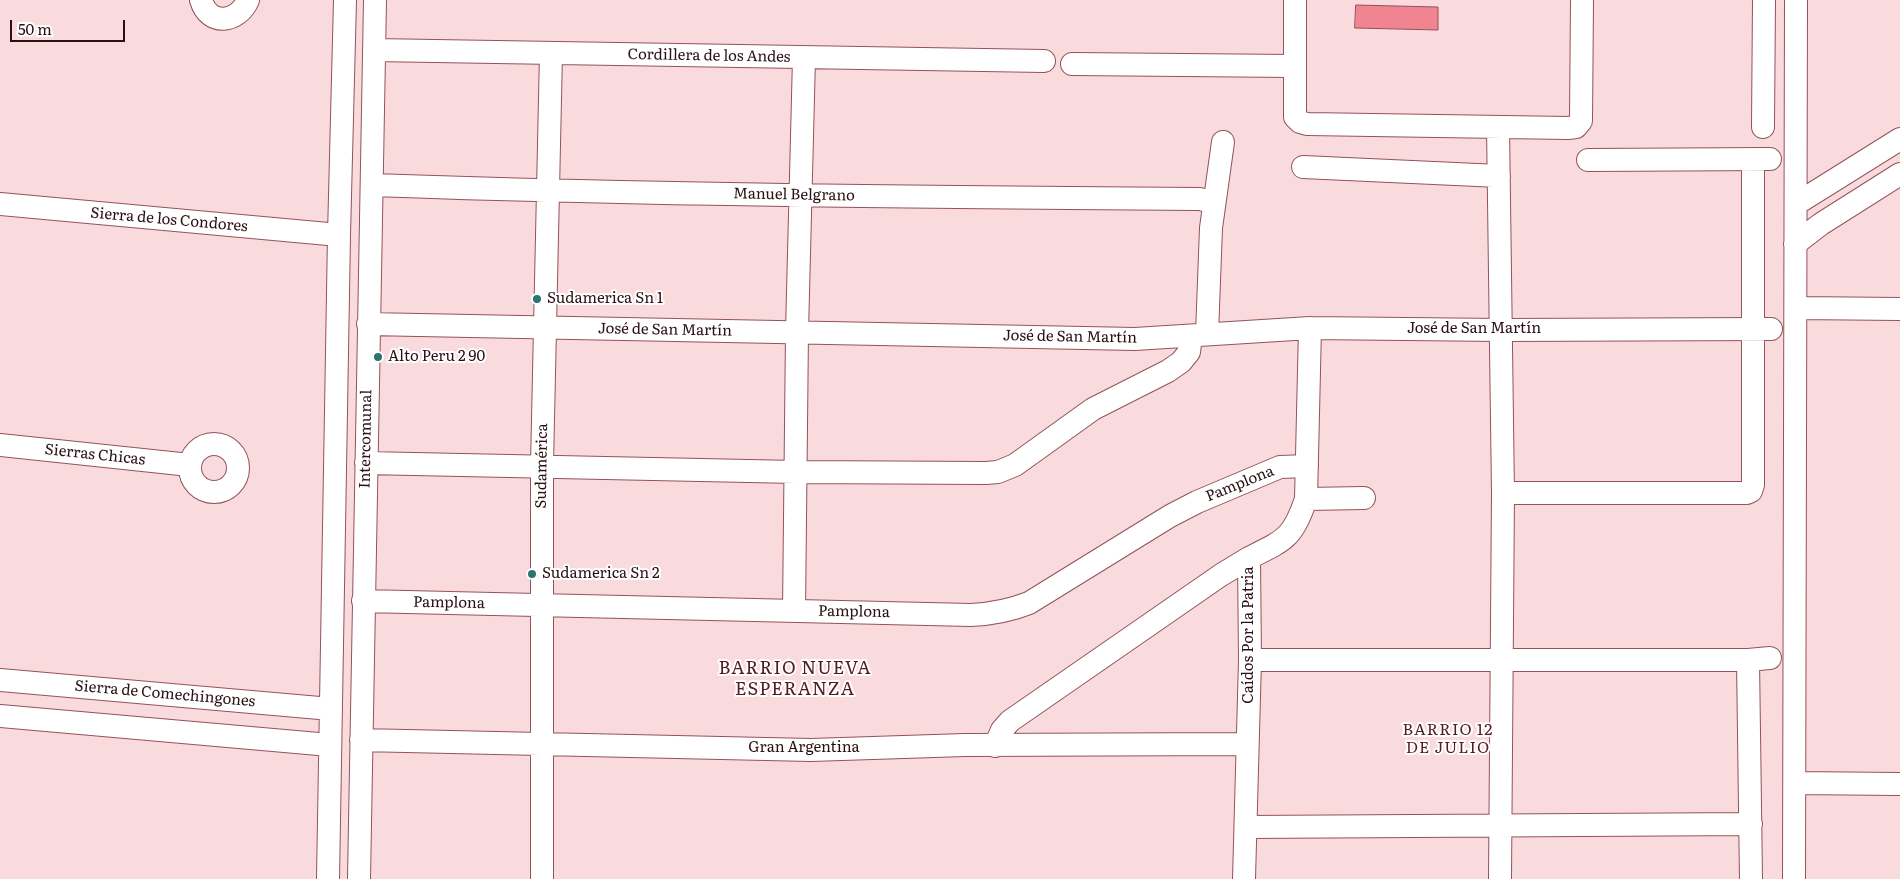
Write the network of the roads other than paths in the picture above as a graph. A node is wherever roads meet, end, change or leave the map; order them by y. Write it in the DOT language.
graph roads {
  1 [pos="201,0"];
  2 [pos="248,0"];
  3 [pos="345,0"];
  4 [pos="375,0"];
  5 [pos="1295,0"];
  6 [pos="1582,0"];
  7 [pos="1764,0"];
  8 [pos="1796,0"];
  9 [pos="374,50"];
  10 [pos="550,53"];
  11 [pos="804,58"];
  12 [pos="1044,61"];
  13 [pos="1072,64"];
  14 [pos="1294,66"];
  15 [pos="1498,127"];
  16 [pos="1763,127"];
  17 [pos="1900,139"];
  18 [pos="1223,142"];
  19 [pos="1588,160"];
  20 [pos="1303,167"];
  21 [pos="1900,174"];
  22 [pos="1499,176"];
  23 [pos="372,184"];
  24 [pos="548,191"];
  25 [pos="800,196"];
  26 [pos="1214,203"];
  27 [pos="0,204"];
  28 [pos="1796,204"];
  29 [pos="339,235"];
  30 [pos="1795,244"];
  31 [pos="1796,308"];
  32 [pos="1900,309"];
  33 [pos="368,324"];
  34 [pos="545,328"];
  35 [pos="1310,328"];
  36 [pos="1762,328"];
  37 [pos="1500,330"];
  38 [pos="797,332"];
  39 [pos="1199,335"];
  40 [pos="0,445"];
  41 [pos="366,463"];
  42 [pos="190,465"];
  43 [pos="542,465"];
  44 [pos="1307,466"];
  45 [pos="796,472"];
  46 [pos="1503,493"];
  47 [pos="1364,498"];
  48 [pos="1306,499"];
  49 [pos="1249,558"];
  50 [pos="363,600"];
  51 [pos="542,605"];
  52 [pos="794,611"];
  53 [pos="1250,660"];
  54 [pos="1503,661"];
  55 [pos="0,680"];
  56 [pos="331,709"];
  57 [pos="0,716"];
  58 [pos="361,740"];
  59 [pos="1248,744"];
  60 [pos="330,745"];
  61 [pos="542,745"];
  62 [pos="994,746"];
  63 [pos="1795,783"];
  64 [pos="1900,784"];
  65 [pos="1751,824"];
  66 [pos="1500,825"];
  67 [pos="1246,827"];
  68 [pos="328,879"];
  69 [pos="359,879"];
  70 [pos="542,879"];
  71 [pos="1244,879"];
  72 [pos="1500,879"];
  73 [pos="1751,879"];
  74 [pos="1794,879"];
  1 -- 2 [label="street"];
  3 -- 29 [label="street"];
  4 -- 9 [label="street, Intercomunal"];
  5 -- 14 [label="street"];
  6 -- 15 [label="street"];
  7 -- 16 [label="street"];
  8 -- 28 [label="street"];
  9 -- 10 [label="street, Cordillera de los Andes"];
  9 -- 23 [label="street, Intercomunal"];
  10 -- 11 [label="street, Cordillera de los Andes"];
  10 -- 24 [label="street, Sudamérica"];
  11 -- 12 [label="street, Cordillera de los Andes"];
  11 -- 25 [label="street"];
  13 -- 14 [label="street"];
  14 -- 15 [label="street"];
  15 -- 22 [label="street"];
  17 -- 28 [label="street"];
  18 -- 26 [label="street"];
  19 -- 36 [label="street"];
  20 -- 22 [label="street"];
  21 -- 30 [label="street"];
  22 -- 37 [label="street"];
  23 -- 24 [label="street, Manuel Belgrano"];
  23 -- 33 [label="street, Intercomunal"];
  24 -- 25 [label="street, Manuel Belgrano"];
  24 -- 34 [label="street, Sudamérica"];
  25 -- 26 [label="street, Manuel Belgrano"];
  25 -- 38 [label="street"];
  26 -- 39 [label="street"];
  27 -- 29 [label="street, Sierra de los Condores"];
  28 -- 30 [label="street"];
  29 -- 56 [label="street"];
  30 -- 31 [label="street"];
  31 -- 32 [label="street"];
  31 -- 63 [label="street"];
  33 -- 34 [label="street, José de San Martín"];
  33 -- 41 [label="street, Intercomunal"];
  34 -- 38 [label="street, José de San Martín"];
  34 -- 43 [label="street, Sudamérica"];
  35 -- 37 [label="street, José de San Martín"];
  35 -- 39 [label="street, José de San Martín"];
  35 -- 44 [label="street, Caídos Por la Patria"];
  36 -- 37 [label="street, José de San Martín"];
  36 -- 46 [label="street"];
  37 -- 46 [label="street"];
  38 -- 39 [label="street, José de San Martín"];
  38 -- 45 [label="street"];
  39 -- 45 [label="street"];
  40 -- 42 [label="street, Sierras Chicas"];
  41 -- 43 [label="street"];
  41 -- 50 [label="street, Intercomunal"];
  43 -- 45 [label="street"];
  43 -- 51 [label="street, Sudamérica"];
  44 -- 48 [label="street, Caídos Por la Patria"];
  44 -- 52 [label="street, Pamplona"];
  45 -- 52 [label="street"];
  46 -- 54 [label="street"];
  47 -- 48 [label="street"];
  48 -- 49 [label="street, Caídos Por la Patria"];
  49 -- 53 [label="street, Caídos Por la Patria"];
  49 -- 62 [label="street"];
  50 -- 51 [label="street, Pamplona"];
  50 -- 58 [label="street, Intercomunal"];
  51 -- 52 [label="street, Pamplona"];
  51 -- 61 [label="street, Sudamérica"];
  53 -- 54 [label="street"];
  53 -- 59 [label="street, Caídos Por la Patria"];
  54 -- 65 [label="street"];
  54 -- 66 [label="street"];
  55 -- 56 [label="street, Sierra de Comechingones"];
  56 -- 60 [label="street"];
  57 -- 60 [label="street"];
  58 -- 61 [label="street, Gran Argentina"];
  58 -- 69 [label="street, Intercomunal"];
  59 -- 62 [label="street, Gran Argentina"];
  59 -- 67 [label="street, Caídos Por la Patria"];
  60 -- 68 [label="street"];
  61 -- 62 [label="street, Gran Argentina"];
  61 -- 70 [label="street, Sudamérica"];
  63 -- 64 [label="street"];
  63 -- 74 [label="street"];
  65 -- 66 [label="street"];
  65 -- 73 [label="street"];
  66 -- 67 [label="street"];
  66 -- 72 [label="street"];
  67 -- 71 [label="street, Caídos Por la Patria"];
}
